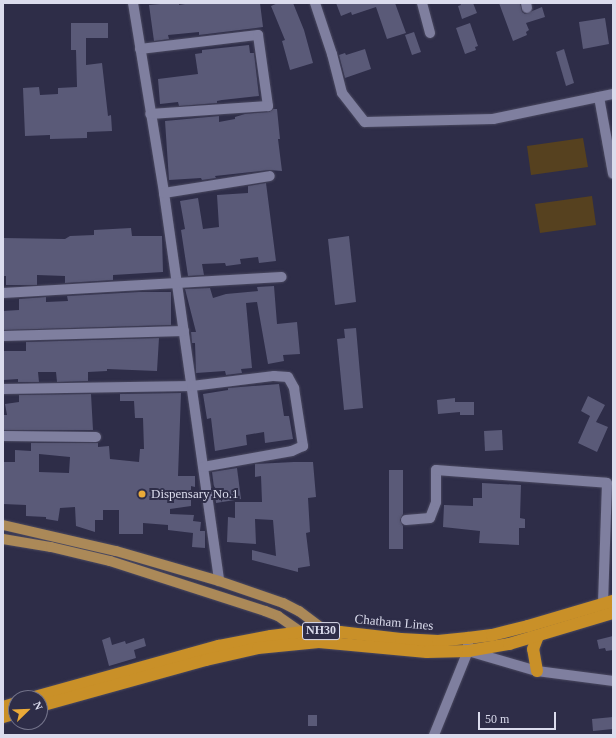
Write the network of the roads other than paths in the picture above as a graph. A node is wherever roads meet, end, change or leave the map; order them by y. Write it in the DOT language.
graph roads {
  1 [pos="129,3"];
  2 [pos="133,3"];
  3 [pos="315,3"];
  4 [pos="422,3"];
  5 [pos="430,33"];
  6 [pos="140,49"];
  7 [pos="613,94"];
  8 [pos="599,97"];
  9 [pos="150,114"];
  10 [pos="613,174"];
  11 [pos="270,176"];
  12 [pos="164,193"];
  13 [pos="282,277"];
  14 [pos="177,282"];
  15 [pos="3,293"];
  16 [pos="184,331"];
  17 [pos="3,336"];
  18 [pos="192,386"];
  19 [pos="3,389"];
  20 [pos="3,436"];
  21 [pos="96,436"];
  22 [pos="203,467"];
  23 [pos="406,520"];
  24 [pos="3,525"];
  25 [pos="3,539"];
  26 [pos="219,581"];
  27 [pos="608,603"];
  28 [pos="613,613"];
  29 [pos="301,632"];
  30 [pos="327,632"];
  31 [pos="538,636"];
  32 [pos="468,638"];
  33 [pos="468,651"];
  34 [pos="536,671"];
  35 [pos="613,681"];
  36 [pos="48,693"];
  37 [pos="48,704"];
  38 [pos="434,735"];
  1 -- 2 [label="street"];
  2 -- 6 [label="street"];
  3 -- 8 [label="street"];
  4 -- 5 [label="street"];
  6 -- 9 [label="street"];
  6 -- 9 [label="street"];
  7 -- 8 [label="street"];
  8 -- 10 [label="street"];
  9 -- 12 [label="street"];
  11 -- 12 [label="street"];
  12 -- 14 [label="street"];
  13 -- 14 [label="street"];
  14 -- 15 [label="street"];
  14 -- 16 [label="street"];
  16 -- 17 [label="street"];
  16 -- 18 [label="street"];
  18 -- 19 [label="street"];
  18 -- 22 [label="street"];
  18 -- 22 [label="street"];
  20 -- 21 [label="street"];
  22 -- 26 [label="street"];
  23 -- 27 [label="street"];
  24 -- 26 [label="main road"];
  25 -- 29 [label="main road"];
  26 -- 30 [label="main road"];
  27 -- 32 [label="highway, Chatham Lines / NH30"];
  28 -- 31 [label="highway, Chatham Lines / NH30"];
  29 -- 30 [label="highway, Chatham Lines / NH30"];
  29 -- 36 [label="highway, Chatham Lines / NH30"];
  30 -- 32 [label="highway, Chatham Lines / NH30"];
  31 -- 33 [label="highway, Chatham Lines / NH30"];
  31 -- 34 [label="highway"];
  32 -- 33 [label="street"];
  33 -- 34 [label="street"];
  33 -- 37 [label="highway, Chatham Lines / NH30"];
  33 -- 38 [label="street"];
  34 -- 35 [label="street"];
}
